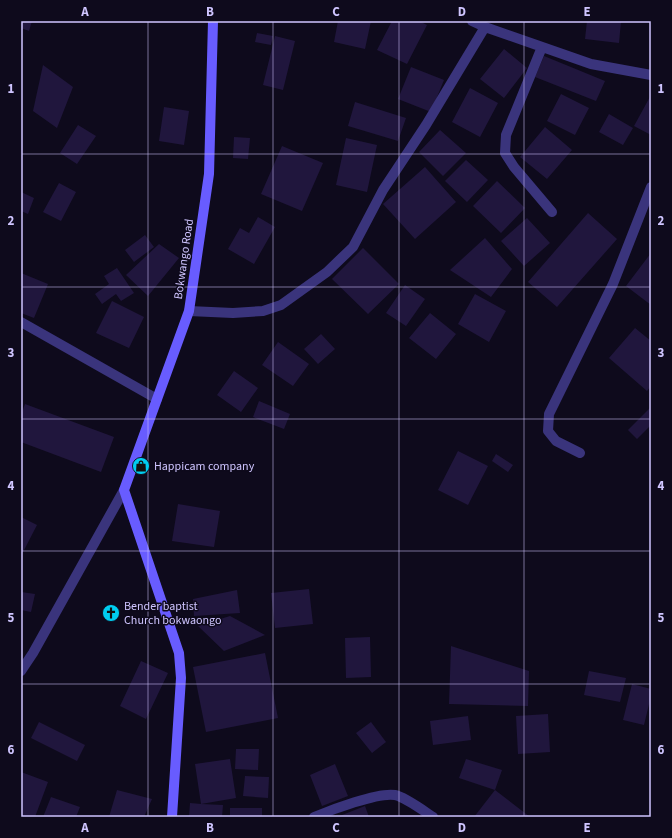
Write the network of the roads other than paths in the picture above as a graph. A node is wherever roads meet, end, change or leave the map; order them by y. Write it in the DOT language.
graph roads {
  1 [pos="213,21"];
  2 [pos="472,21"];
  3 [pos="485,27"];
  4 [pos="542,47"];
  5 [pos="651,75"];
  6 [pos="651,188"];
  7 [pos="552,212"];
  8 [pos="189,311"];
  9 [pos="21,322"];
  10 [pos="157,399"];
  11 [pos="580,453"];
  12 [pos="124,490"];
  13 [pos="21,672"];
  14 [pos="172,817"];
  15 [pos="314,817"];
  16 [pos="433,817"];
  1 -- 8 [label="street, Bokwango Road"];
  2 -- 3 [label="street"];
  3 -- 4 [label="street"];
  3 -- 8 [label="street"];
  4 -- 5 [label="street"];
  4 -- 7 [label="street"];
  6 -- 11 [label="street"];
  8 -- 10 [label="street, Bokwango Road"];
  9 -- 10 [label="street"];
  10 -- 12 [label="street, Bokwango Road"];
  12 -- 13 [label="street"];
  12 -- 14 [label="street"];
  15 -- 16 [label="street"];
}
